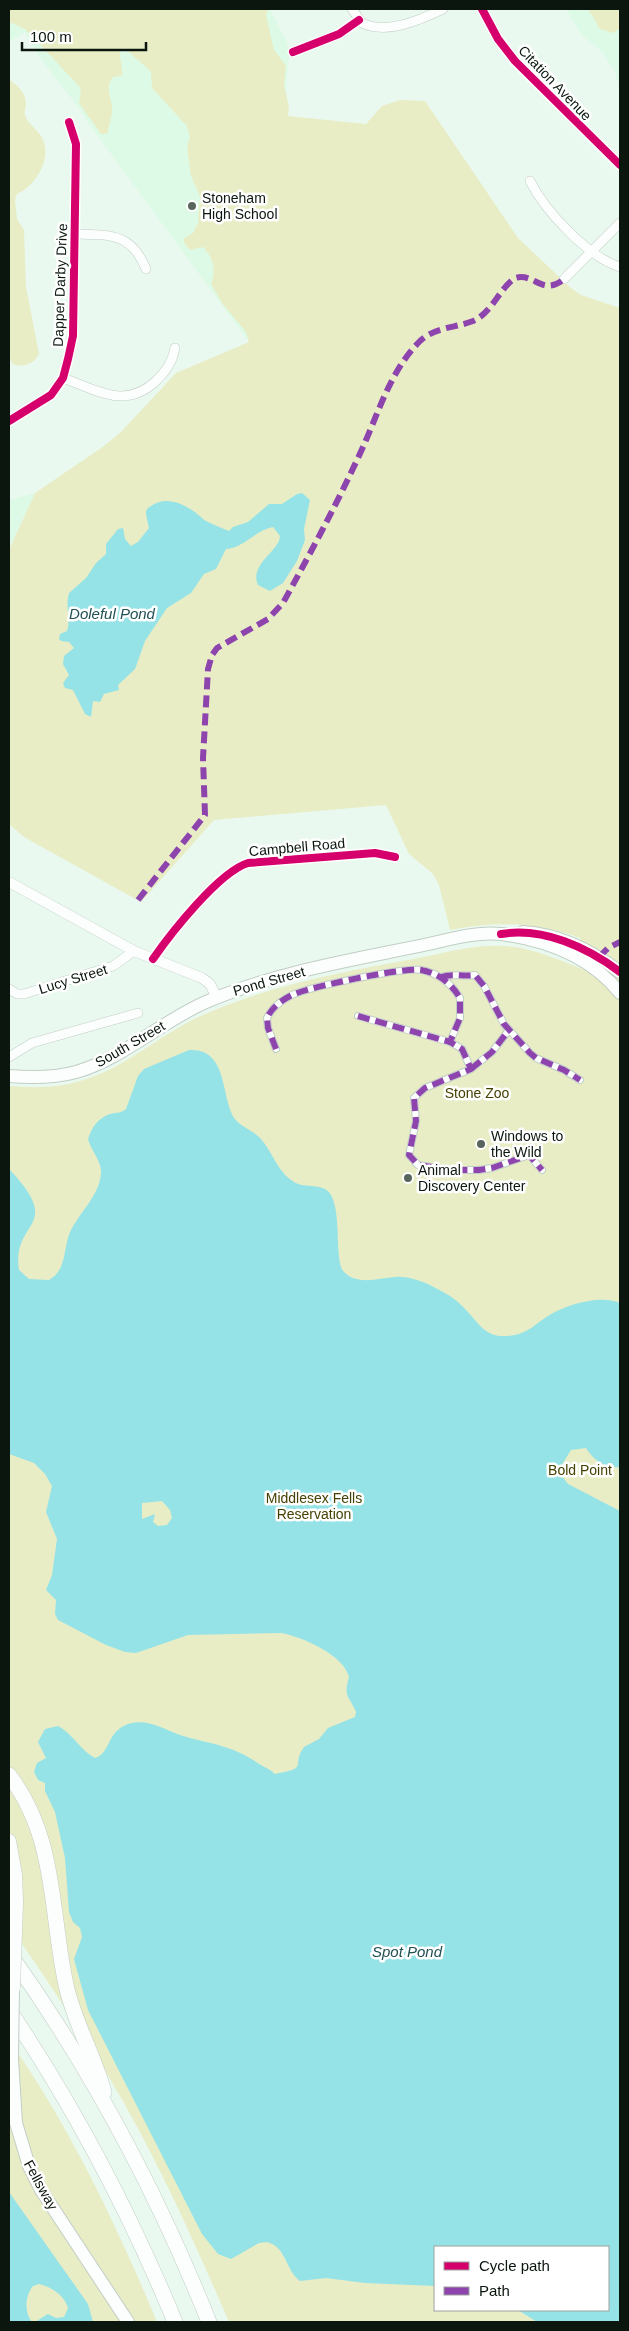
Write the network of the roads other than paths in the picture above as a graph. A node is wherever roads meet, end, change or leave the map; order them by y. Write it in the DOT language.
graph roads {
  1 [pos="352,9"];
  2 [pos="443,9"];
  3 [pos="482,9"];
  4 [pos="359,20"];
  5 [pos="293,52"];
  6 [pos="69,122"];
  7 [pos="620,165"];
  8 [pos="530,180"];
  9 [pos="620,223"];
  10 [pos="74,234"];
  11 [pos="592,252"];
  12 [pos="620,268"];
  13 [pos="146,269"];
  14 [pos="564,279"];
  15 [pos="175,348"];
  16 [pos="63,378"];
  17 [pos="9,421"];
  18 [pos="395,857"];
  19 [pos="9,882"];
  20 [pos="501,934"];
  21 [pos="134,951"];
  22 [pos="153,959"];
  23 [pos="620,972"];
  24 [pos="441,977"];
  25 [pos="9,989"];
  26 [pos="620,993"];
  27 [pos="217,998"];
  28 [pos="138,1013"];
  29 [pos="358,1016"];
  30 [pos="509,1030"];
  31 [pos="450,1042"];
  32 [pos="276,1049"];
  33 [pos="9,1057"];
  34 [pos="471,1069"];
  35 [pos="9,1076"];
  36 [pos="580,1080"];
  37 [pos="542,1170"];
  38 [pos="9,1775"];
  39 [pos="9,1845"];
  40 [pos="9,1953"];
  41 [pos="14,1988"];
  42 [pos="9,2010"];
  43 [pos="110,2112"];
  44 [pos="128,2322"];
  45 [pos="175,2322"];
  46 [pos="209,2322"];
  1 -- 4 [label="street"];
  2 -- 4 [label="street"];
  3 -- 7 [label="street, Citation Avenue"];
  4 -- 5 [label="street"];
  6 -- 10 [label="street, Dapper Darby Drive"];
  8 -- 11 [label="street"];
  9 -- 11 [label="street"];
  10 -- 13 [label="street"];
  10 -- 16 [label="street, Dapper Darby Drive"];
  11 -- 12 [label="street"];
  11 -- 14 [label="street"];
  15 -- 16 [label="street"];
  16 -- 17 [label="street, Dapper Darby Drive"];
  18 -- 22 [label="street, Campbell Road"];
  19 -- 21 [label="street, Pond Street"];
  20 -- 23 [label="main road, Pond Street"];
  20 -- 26 [label="main road, Pond Street"];
  20 -- 27 [label="main road, Pond Street"];
  21 -- 22 [label="street, Pond Street"];
  21 -- 25 [label="street, Lucy Street"];
  22 -- 27 [label="street, Pond Street"];
  24 -- 30 [label="street"];
  24 -- 31 [label="street"];
  24 -- 32 [label="street"];
  27 -- 35 [label="main road, South Street"];
  28 -- 33 [label="street, South Street"];
  29 -- 31 [label="street"];
  30 -- 34 [label="street"];
  30 -- 36 [label="street"];
  31 -- 34 [label="street"];
  34 -- 37 [label="street"];
  38 -- 43 [label="highway"];
  39 -- 41 [label="main road, Fellsway, bridge"];
  40 -- 43 [label="highway"];
  41 -- 44 [label="main road, Fellsway, bridge"];
  42 -- 45 [label="highway"];
  43 -- 46 [label="highway"];
}
